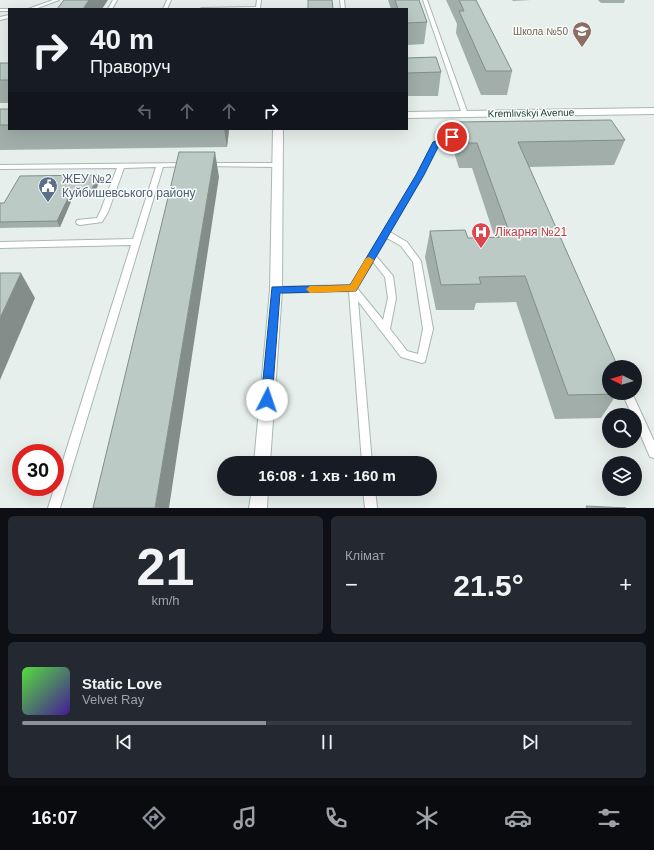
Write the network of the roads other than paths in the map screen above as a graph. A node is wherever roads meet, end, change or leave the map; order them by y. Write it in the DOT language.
graph roads {
  1 [pos="56,0"];
  2 [pos="425,0"];
  3 [pos="33,8"];
  4 [pos="443,71"];
  5 [pos="450,71"];
  6 [pos="654,111"];
  7 [pos="465,114"];
  8 [pos="408,115"];
  9 [pos="278,130"];
  10 [pos="468,137"];
  11 [pos="160,165"];
  12 [pos="191,165"];
  13 [pos="198,165"];
  14 [pos="276,165"];
  15 [pos="0,166"];
  16 [pos="121,166"];
  17 [pos="80,222"];
  18 [pos="385,234"];
  19 [pos="136,242"];
  20 [pos="0,245"];
  21 [pos="372,256"];
  22 [pos="352,288"];
  23 [pos="276,290"];
  24 [pos="386,330"];
  25 [pos="630,400"];
  26 [pos="654,453"];
  27 [pos="263,456"];
  28 [pos="366,456"];
  29 [pos="259,496"];
  30 [pos="370,496"];
  31 [pos="54,508"];
  32 [pos="258,508"];
  33 [pos="371,508"];
  1 -- 3 [label="lane"];
  2 -- 5 [label="lane"];
  4 -- 5 [label="lane"];
  5 -- 7 [label="lane"];
  6 -- 7 [label="street, Kremlivskyi Avenue"];
  7 -- 8 [label="street, Kremlivskyi Avenue"];
  9 -- 14 [label="street"];
  10 -- 18 [label="lane"];
  11 -- 12 [label="lane"];
  11 -- 16 [label="lane"];
  11 -- 19 [label="lane"];
  13 -- 14 [label="lane"];
  14 -- 23 [label="street"];
  15 -- 16 [label="lane"];
  16 -- 17 [label="lane"];
  18 -- 21 [label="lane"];
  18 -- 24 [label="lane"];
  19 -- 20 [label="lane"];
  19 -- 31 [label="lane"];
  21 -- 22 [label="lane"];
  21 -- 24 [label="lane"];
  22 -- 23 [label="lane"];
  22 -- 24 [label="lane"];
  22 -- 28 [label="lane"];
  23 -- 27 [label="street"];
  25 -- 26 [label="lane"];
  29 -- 32 [label="street"];
  30 -- 33 [label="lane"];
}
